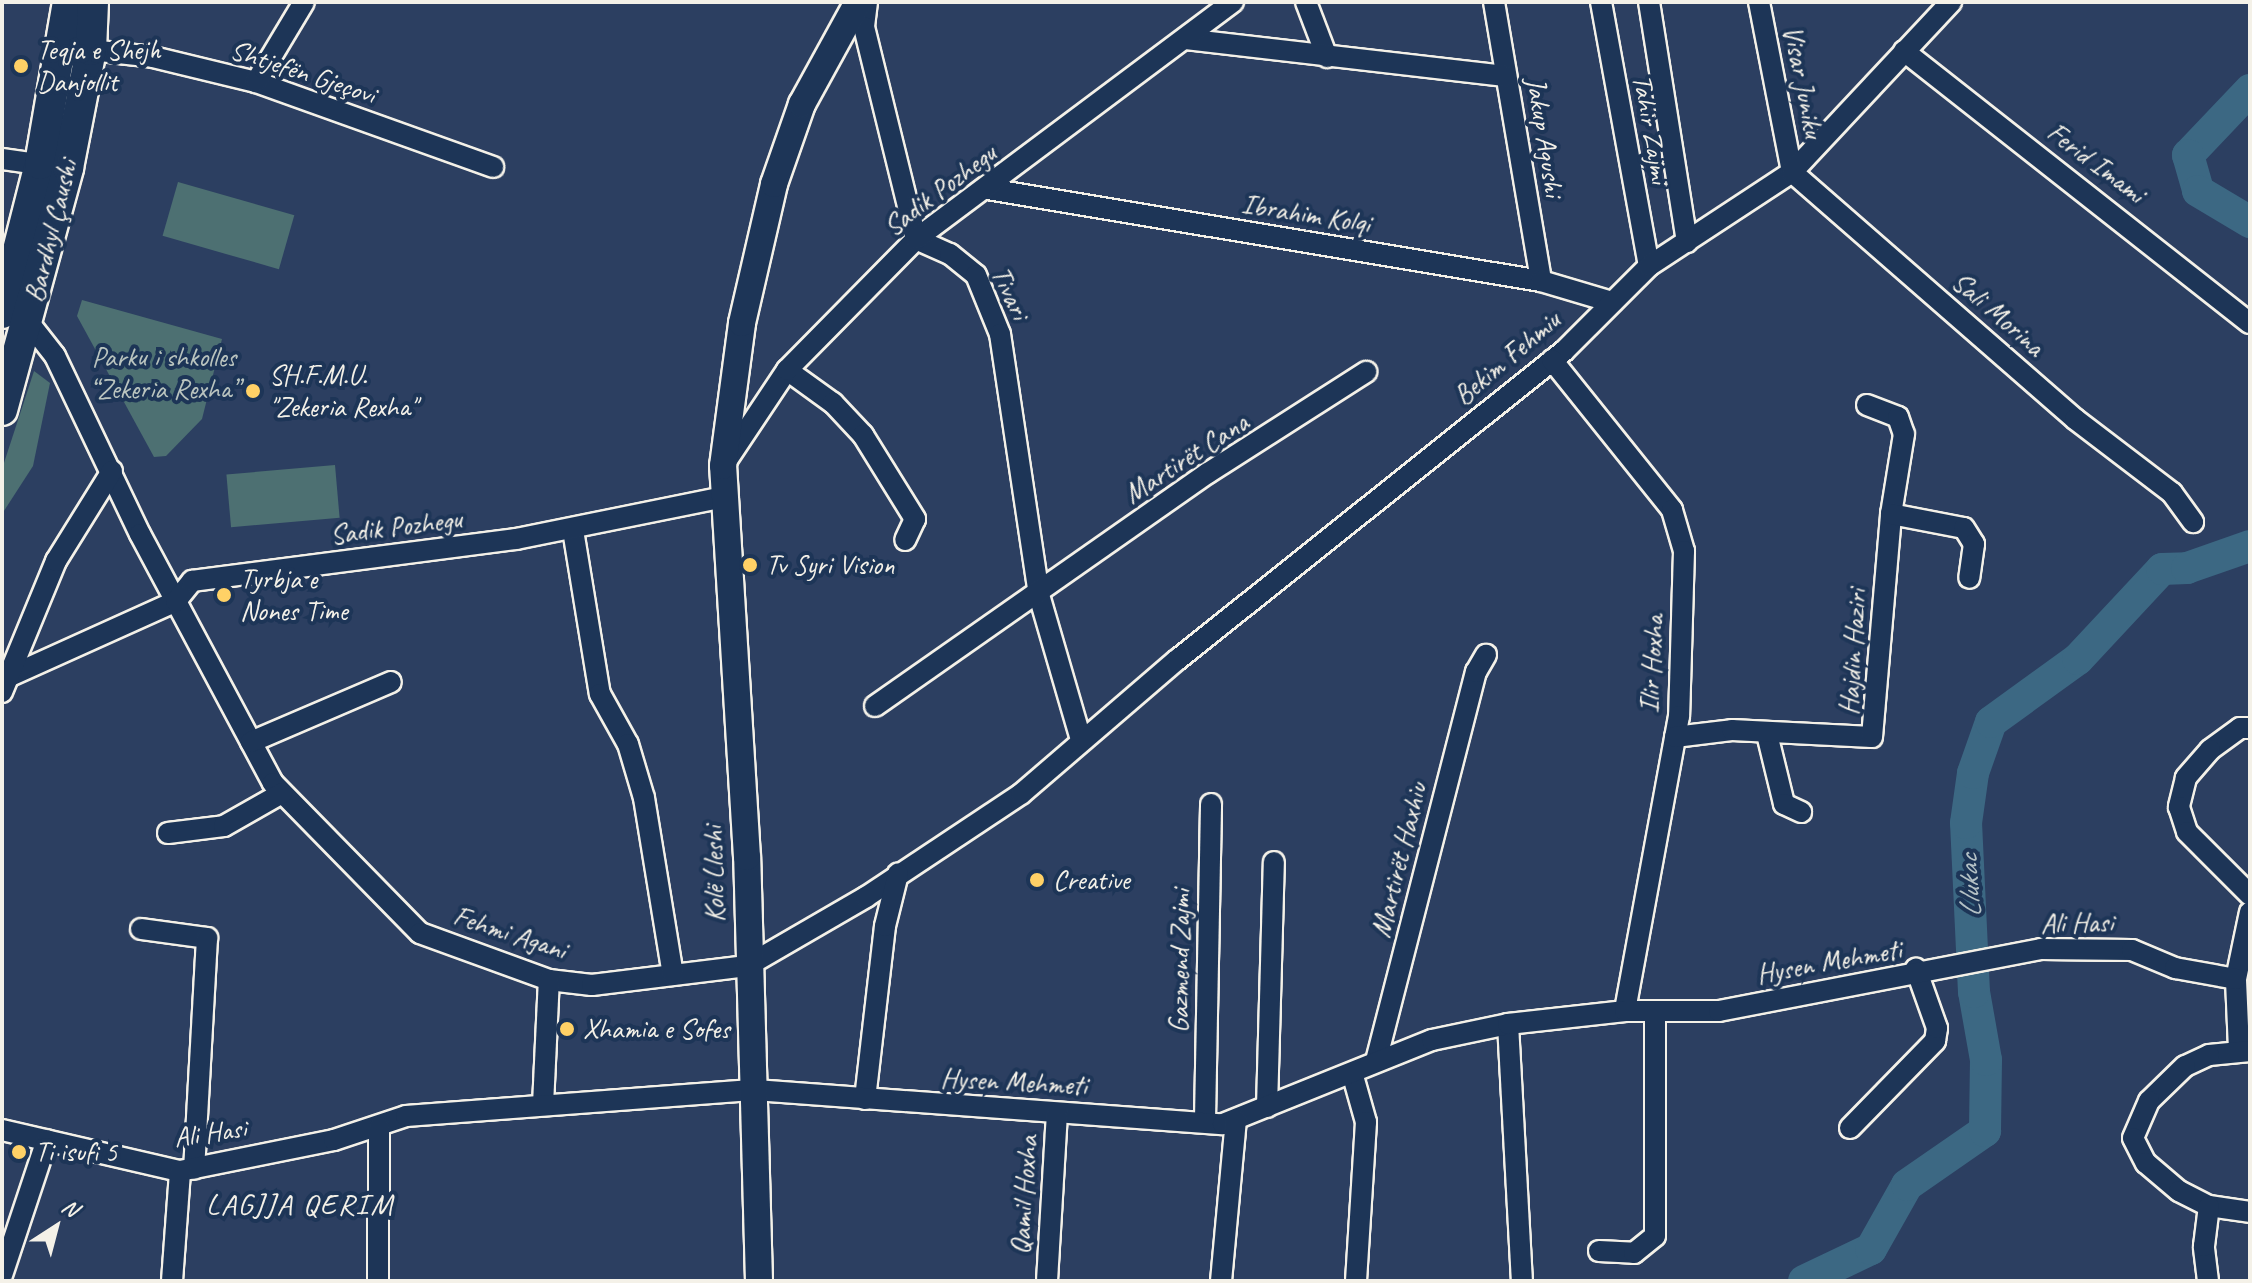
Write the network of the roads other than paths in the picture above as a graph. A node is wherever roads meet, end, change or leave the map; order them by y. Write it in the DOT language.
graph roads {
  1 [pos="68,2"];
  2 [pos="93,2"];
  3 [pos="304,2"];
  4 [pos="858,2"];
  5 [pos="867,2"];
  6 [pos="1233,2"];
  7 [pos="1306,2"];
  8 [pos="1494,2"];
  9 [pos="1601,2"];
  10 [pos="1649,2"];
  11 [pos="1759,2"];
  12 [pos="1939,6"];
  13 [pos="1185,39"];
  14 [pos="78,48"];
  15 [pos="1904,51"];
  16 [pos="1327,57"];
  17 [pos="1506,76"];
  18 [pos="256,82"];
  19 [pos="2,159"];
  20 [pos="54,166"];
  21 [pos="493,167"];
  22 [pos="1792,172"];
  23 [pos="988,189"];
  24 [pos="916,239"];
  25 [pos="1687,242"];
  26 [pos="1649,266"];
  27 [pos="1541,281"];
  28 [pos="1612,302"];
  29 [pos="12,312"];
  30 [pos="2250,323"];
  31 [pos="1552,360"];
  32 [pos="787,370"];
  33 [pos="1366,372"];
  34 [pos="1867,405"];
  35 [pos="2,410"];
  36 [pos="723,466"];
  37 [pos="112,471"];
  38 [pos="725,497"];
  39 [pos="1891,514"];
  40 [pos="2193,522"];
  41 [pos="573,530"];
  42 [pos="905,540"];
  43 [pos="1969,578"];
  44 [pos="1039,595"];
  45 [pos="176,601"];
  46 [pos="1481,664"];
  47 [pos="391,682"];
  48 [pos="5,684"];
  49 [pos="875,706"];
  50 [pos="2250,728"];
  51 [pos="1767,734"];
  52 [pos="1675,737"];
  53 [pos="1081,740"];
  54 [pos="251,742"];
  55 [pos="282,793"];
  56 [pos="1211,804"];
  57 [pos="1801,812"];
  58 [pos="168,833"];
  59 [pos="1274,862"];
  60 [pos="898,874"];
  61 [pos="2250,895"];
  62 [pos="2250,912"];
  63 [pos="141,929"];
  64 [pos="747,966"];
  65 [pos="1916,969"];
  66 [pos="673,975"];
  67 [pos="2236,979"];
  68 [pos="549,980"];
  69 [pos="1625,1011"];
  70 [pos="1655,1013"];
  71 [pos="1508,1024"];
  72 [pos="2245,1050"];
  73 [pos="1376,1061"];
  74 [pos="1353,1076"];
  75 [pos="755,1090"];
  76 [pos="865,1099"];
  77 [pos="543,1105"];
  78 [pos="1267,1107"];
  79 [pos="1057,1113"];
  80 [pos="1205,1119"];
  81 [pos="1236,1120"];
  82 [pos="379,1127"];
  83 [pos="1850,1128"];
  84 [pos="2,1130"];
  85 [pos="47,1140"];
  86 [pos="187,1170"];
  87 [pos="2209,1206"];
  88 [pos="2250,1212"];
  89 [pos="1599,1251"];
  90 [pos="2,1275"];
  91 [pos="172,1281"];
  92 [pos="378,1281"];
  93 [pos="759,1281"];
  94 [pos="1047,1281"];
  95 [pos="1221,1281"];
  96 [pos="1356,1281"];
  97 [pos="1522,1281"];
  98 [pos="2208,1281"];
  1 -- 14 [label="main road"];
  2 -- 14 [label="main road"];
  3 -- 18 [label="street"];
  4 -- 36 [label="street, Kolë Lleshi"];
  5 -- 24 [label="street"];
  6 -- 13 [label="street, Sadik Pozhegu"];
  7 -- 16 [label="street"];
  8 -- 17 [label="street, Jakup Agushi"];
  9 -- 26 [label="street, Tahir Zajmi"];
  10 -- 25 [label="street, Tahir Zajmi"];
  11 -- 22 [label="street, Visar Juniku"];
  12 -- 15 [label="street, Bekim Fehmiu"];
  13 -- 16 [label="street"];
  13 -- 23 [label="street, Sadik Pozhegu"];
  14 -- 18 [label="street, Shtjefën Gjeçovi"];
  14 -- 20 [label="main road, Bardhyl Çaushi"];
  15 -- 22 [label="street, Bekim Fehmiu"];
  15 -- 30 [label="street, Ferid Imami"];
  16 -- 17 [label="street"];
  17 -- 27 [label="street, Jakup Agushi"];
  18 -- 21 [label="street, Shtjefën Gjeçovi"];
  19 -- 20 [label="street"];
  20 -- 29 [label="main road, Bardhyl Çaushi"];
  22 -- 25 [label="street, Bekim Fehmiu"];
  22 -- 40 [label="street, Sali Morina"];
  23 -- 24 [label="street, Sadik Pozhegu"];
  23 -- 27 [label="street, Ibrahim Kolqi"];
  24 -- 32 [label="street, Sadik Pozhegu"];
  24 -- 44 [label="street, Tivari"];
  25 -- 26 [label="street, Bekim Fehmiu"];
  26 -- 28 [label="street, Bekim Fehmiu"];
  27 -- 28 [label="street, Ibrahim Kolqi"];
  28 -- 31 [label="street, Bekim Fehmiu"];
  29 -- 35 [label="main road, Bardhyl Çaushi"];
  29 -- 37 [label="street, Fehmi Agani"];
  31 -- 52 [label="street, Ilir Hoxha"];
  31 -- 53 [label="street, Bekim Fehmiu"];
  32 -- 36 [label="street, Sadik Pozhegu"];
  32 -- 42 [label="street"];
  33 -- 44 [label="street, Martirët Cana"];
  34 -- 39 [label="street, Hajdin Haziri"];
  36 -- 38 [label="street, Kolë Lleshi"];
  37 -- 45 [label="street, Fehmi Agani"];
  37 -- 48 [label="street"];
  38 -- 41 [label="street, Sadik Pozhegu"];
  38 -- 64 [label="street, Kolë Lleshi"];
  39 -- 43 [label="street"];
  39 -- 51 [label="street, Hajdin Haziri"];
  41 -- 45 [label="street, Sadik Pozhegu"];
  41 -- 66 [label="street"];
  44 -- 49 [label="street"];
  44 -- 53 [label="street, Tivari"];
  45 -- 48 [label="street"];
  45 -- 54 [label="street, Fehmi Agani"];
  46 -- 73 [label="street, Martirët Haxhiu"];
  47 -- 54 [label="street"];
  50 -- 61 [label="street"];
  51 -- 52 [label="street, Hajdin Haziri"];
  51 -- 57 [label="street"];
  52 -- 69 [label="street, Ilir Hoxha"];
  53 -- 60 [label="street, Fehmi Agani"];
  54 -- 55 [label="street, Fehmi Agani"];
  55 -- 58 [label="street"];
  55 -- 68 [label="street, Fehmi Agani"];
  56 -- 80 [label="street, Gazmend Zajmi"];
  59 -- 78 [label="street"];
  60 -- 64 [label="street, Fehmi Agani"];
  60 -- 76 [label="street"];
  62 -- 67 [label="street"];
  63 -- 86 [label="street"];
  64 -- 66 [label="street, Fehmi Agani"];
  64 -- 75 [label="street, Kolë Lleshi"];
  65 -- 67 [label="street, Ali Hasi"];
  65 -- 70 [label="street, Hysen Mehmeti"];
  65 -- 83 [label="street, Hysen Mehmeti"];
  66 -- 68 [label="street, Fehmi Agani"];
  67 -- 72 [label="street"];
  68 -- 77 [label="street"];
  69 -- 70 [label="street, Hysen Mehmeti"];
  69 -- 71 [label="street, Hysen Mehmeti"];
  70 -- 89 [label="street"];
  71 -- 73 [label="street, Hysen Mehmeti"];
  71 -- 97 [label="street"];
  72 -- 87 [label="street"];
  73 -- 74 [label="street, Hysen Mehmeti"];
  74 -- 78 [label="street, Hysen Mehmeti"];
  74 -- 96 [label="street"];
  75 -- 76 [label="street, Hysen Mehmeti"];
  75 -- 77 [label="street, Ali Hasi"];
  75 -- 93 [label="street, Kolë Lleshi"];
  76 -- 79 [label="street, Hysen Mehmeti"];
  77 -- 82 [label="street, Ali Hasi"];
  78 -- 81 [label="street, Hysen Mehmeti"];
  79 -- 80 [label="street, Hysen Mehmeti"];
  79 -- 94 [label="street, Qamil Hoxha"];
  80 -- 81 [label="street, Hysen Mehmeti"];
  81 -- 95 [label="street"];
  82 -- 86 [label="street, Ali Hasi"];
  82 -- 92 [label="street"];
  84 -- 85 [label="street, Ali Hasi"];
  85 -- 86 [label="street, Ali Hasi"];
  85 -- 90 [label="street"];
  86 -- 91 [label="street"];
  87 -- 88 [label="street"];
  87 -- 98 [label="street"];
}
